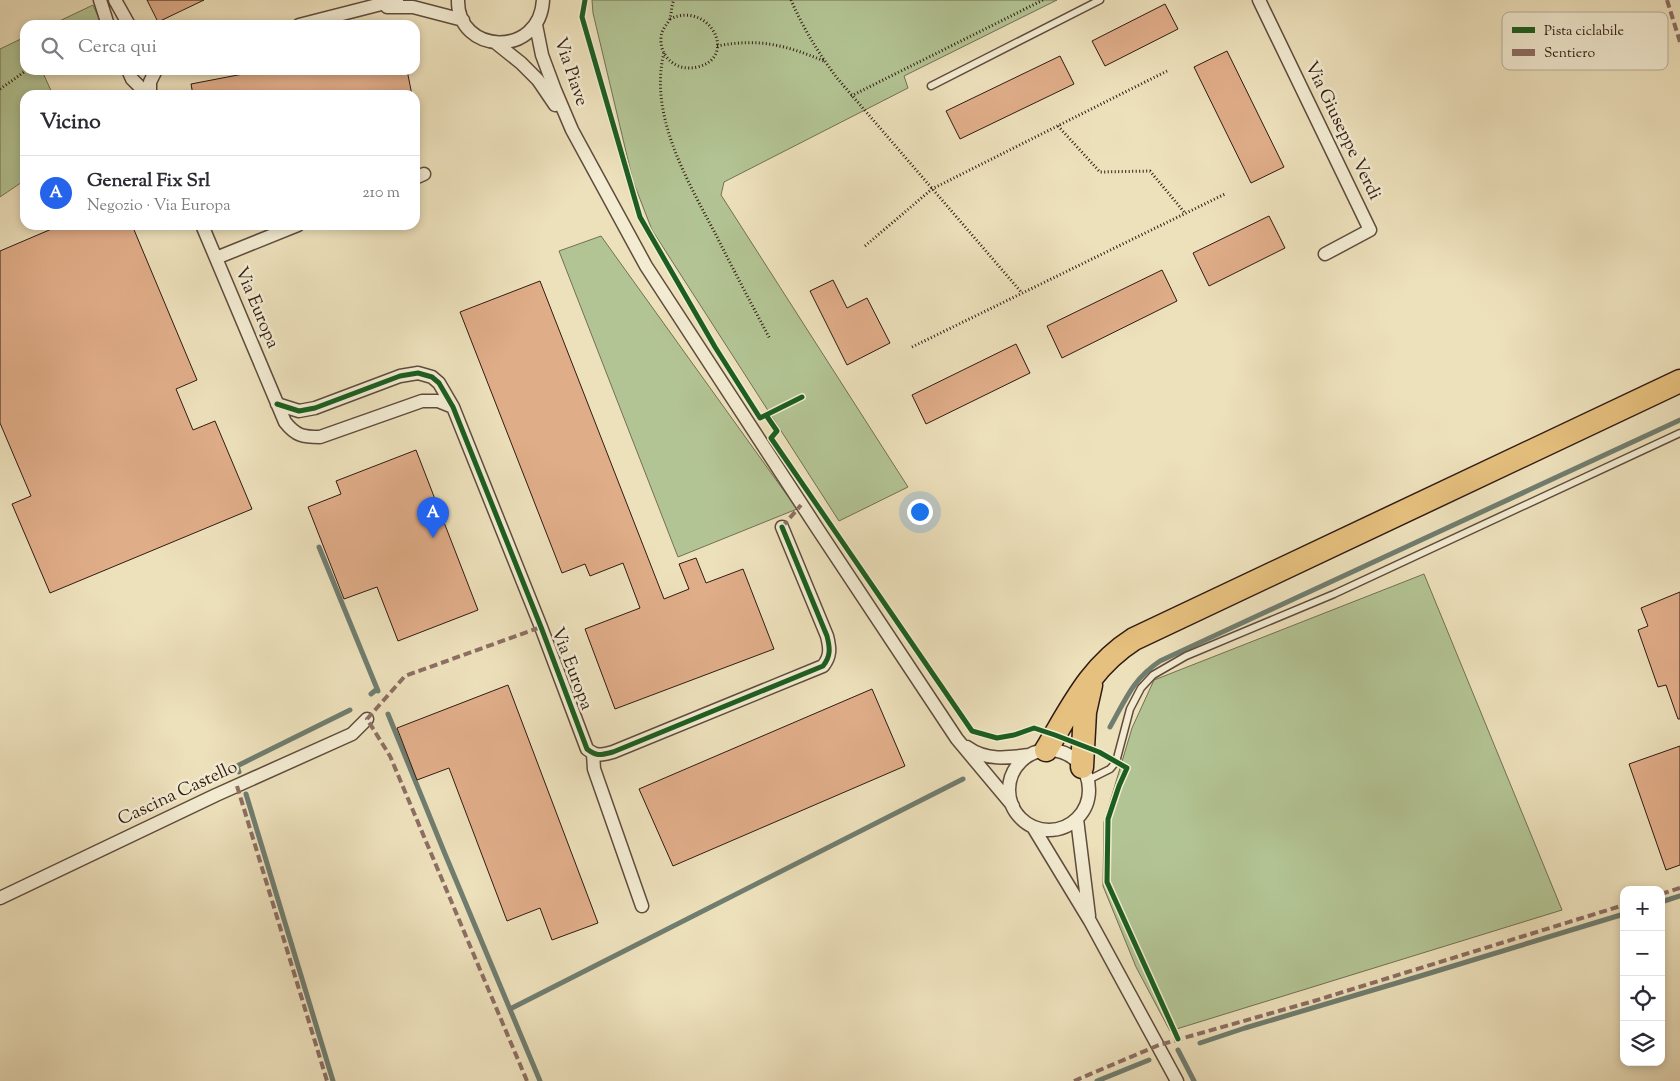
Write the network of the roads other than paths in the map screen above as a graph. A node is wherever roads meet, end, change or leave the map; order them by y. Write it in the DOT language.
graph roads {
  1 [pos="100,0"];
  2 [pos="115,0"];
  3 [pos="397,0"];
  4 [pos="458,0"];
  5 [pos="544,0"];
  6 [pos="1100,0"];
  7 [pos="1259,0"];
  8 [pos="381,3"];
  9 [pos="106,20"];
  10 [pos="126,20"];
  11 [pos="318,20"];
  12 [pos="462,20"];
  13 [pos="536,24"];
  14 [pos="496,43"];
  15 [pos="130,75"];
  16 [pos="154,75"];
  17 [pos="931,86"];
  18 [pos="144,90"];
  19 [pos="149,90"];
  20 [pos="572,130"];
  21 [pos="204,230"];
  22 [pos="286,230"];
  23 [pos="1324,254"];
  24 [pos="216,258"];
  25 [pos="1680,381"];
  26 [pos="277,404"];
  27 [pos="453,407"];
  28 [pos="1680,432"];
  29 [pos="782,528"];
  30 [pos="1094,674"];
  31 [pos="367,719"];
  32 [pos="957,739"];
  33 [pos="1040,752"];
  34 [pos="593,754"];
  35 [pos="1085,774"];
  36 [pos="1012,806"];
  37 [pos="1077,819"];
  38 [pos="1033,827"];
  39 [pos="0,898"];
  40 [pos="642,906"];
  41 [pos="1090,921"];
  42 [pos="1177,1081"];
  1 -- 9 [label="street"];
  2 -- 10 [label="street"];
  3 -- 8 [label="street"];
  4 -- 12 [label="street"];
  5 -- 13 [label="street, Via Piave"];
  6 -- 17 [label="lane"];
  7 -- 23 [label="street, Via Giuseppe Verdi"];
  8 -- 11 [label="street"];
  8 -- 12 [label="street"];
  12 -- 14 [label="street, Via Piave"];
  13 -- 14 [label="street, Via Piave"];
  13 -- 20 [label="street, Via Piave"];
  14 -- 20 [label="street, Via Piave"];
  15 -- 18 [label="street"];
  16 -- 19 [label="street"];
  20 -- 32 [label="street, Via Piave"];
  21 -- 24 [label="street, Via Europa"];
  22 -- 24 [label="street"];
  24 -- 26 [label="street, Via Europa"];
  25 -- 30 [label="highway"];
  26 -- 27 [label="street, Via Europa"];
  26 -- 27 [label="street, Via Europa"];
  27 -- 34 [label="street, Via Europa"];
  28 -- 35 [label="lane"];
  29 -- 34 [label="street"];
  30 -- 33 [label="highway"];
  30 -- 35 [label="highway"];
  31 -- 39 [label="street, Cascina Castello"];
  32 -- 33 [label="street, Via Piave"];
  32 -- 36 [label="street, Via Piave"];
  33 -- 35 [label="street, Via Piave"];
  33 -- 36 [label="street"];
  34 -- 40 [label="street, Via Europa"];
  35 -- 37 [label="street"];
  36 -- 38 [label="street, Via Piave"];
  37 -- 38 [label="street"];
  37 -- 41 [label="street"];
  38 -- 41 [label="street, Via Piave"];
  41 -- 42 [label="street, Via Piave"];
}
